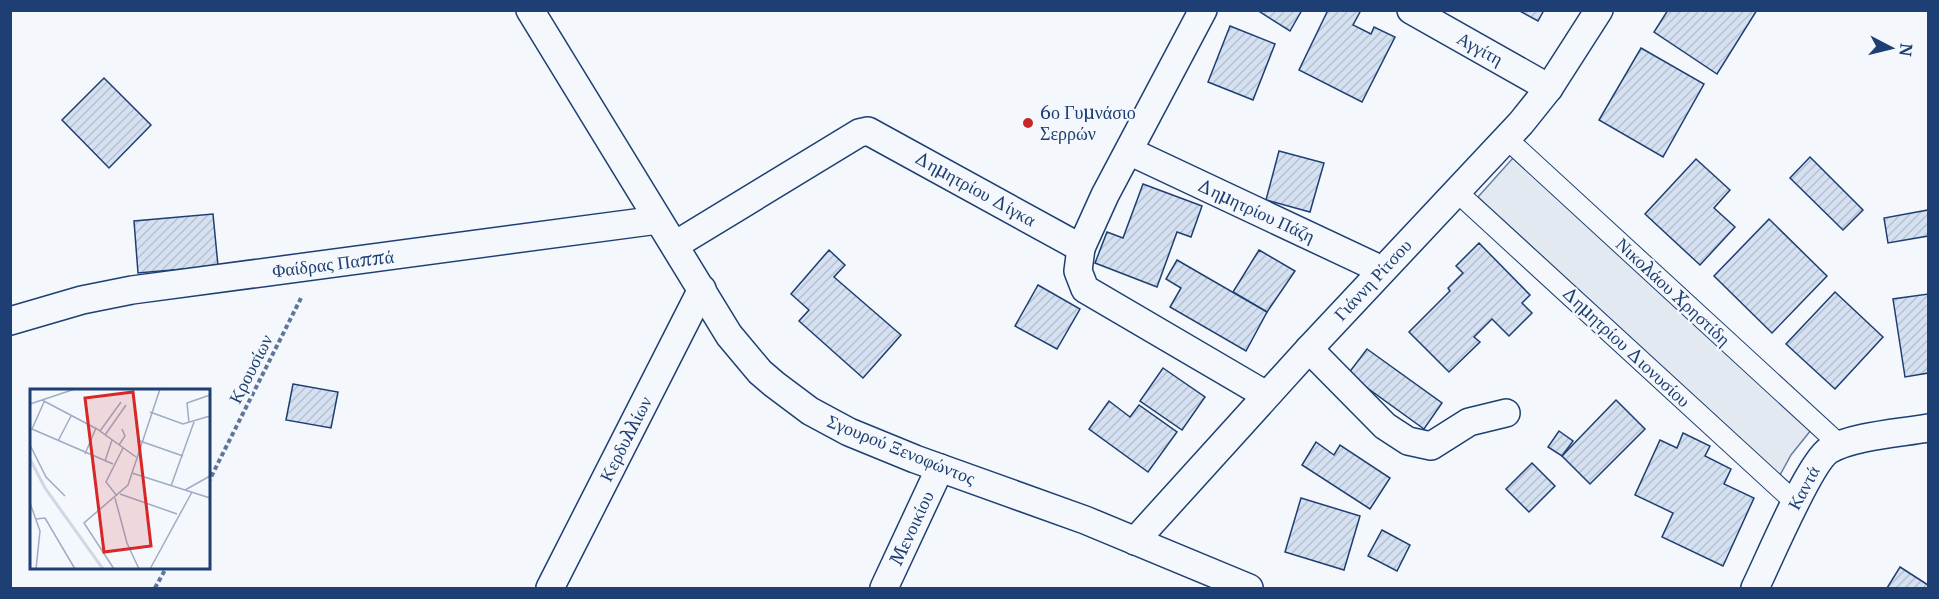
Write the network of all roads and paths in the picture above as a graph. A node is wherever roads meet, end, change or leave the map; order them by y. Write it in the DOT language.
graph roads {
  1 [pos="530,10"];
  2 [pos="1203,10"];
  3 [pos="1411,10"];
  4 [pos="1599,10"];
  5 [pos="1549,87"];
  6 [pos="1507,139"];
  7 [pos="1129,151"];
  8 [pos="1457,192"];
  9 [pos="658,220"];
  10 [pos="675,245"];
  11 [pos="1081,248"];
  12 [pos="317,266"];
  13 [pos="1382,270"];
  14 [pos="702,289"];
  15 [pos="10,321"];
  16 [pos="1309,349"];
  17 [pos="1266,395"];
  18 [pos="1506,413"];
  19 [pos="1929,428"];
  20 [pos="1839,445"];
  21 [pos="940,468"];
  22 [pos="210,479"];
  23 [pos="1796,503"];
  24 [pos="1135,541"];
  25 [pos="165,569"];
  26 [pos="155,588"];
  27 [pos="550,588"];
  28 [pos="884,588"];
  29 [pos="1250,588"];
  30 [pos="1755,588"];
  1 -- 9 [label="street, Σγουρού Ξενοφώντος"];
  2 -- 7 [label="street"];
  3 -- 5 [label="street, Αγγίτη"];
  4 -- 5 [label="street, Γιάννη Ρίτσου"];
  5 -- 6 [label="street, Γιάννη Ρίτσου"];
  6 -- 8 [label="street, Γιάννη Ρίτσου"];
  6 -- 20 [label="street, Νικολάου Χρηστίδη"];
  7 -- 11 [label="street"];
  7 -- 13 [label="street, Δημητρίου Πάζη"];
  8 -- 13 [label="street, Γιάννη Ρίτσου"];
  8 -- 23 [label="street, Δημητρίου Διονυσίου"];
  9 -- 10 [label="street, Σγουρού Ξενοφώντος"];
  9 -- 12 [label="street, Φαίδρας Παππά"];
  10 -- 11 [label="street, Δημητρίου Δίγκα"];
  10 -- 14 [label="street, Σγουρού Ξενοφώντος"];
  11 -- 17 [label="street"];
  12 -- 15 [label="street, Φαίδρας Παππά"];
  12 -- 22 [label="path, Κρουσίων"];
  13 -- 16 [label="street, Γιάννη Ρίτσου"];
  14 -- 21 [label="street, Σγουρού Ξενοφώντος"];
  14 -- 27 [label="street, Κερδυλλίων"];
  16 -- 17 [label="street, Γιάννη Ρίτσου"];
  16 -- 18 [label="street"];
  17 -- 24 [label="street, Γιάννη Ρίτσου"];
  19 -- 20 [label="street, Καντά"];
  20 -- 23 [label="street, Καντά"];
  21 -- 24 [label="street, Σγουρού Ξενοφώντος"];
  21 -- 28 [label="street, Μενοικίου"];
  23 -- 30 [label="street, Καντά"];
  24 -- 29 [label="street, Σγουρού Ξενοφώντος"];
  25 -- 26 [label="path"];
}
